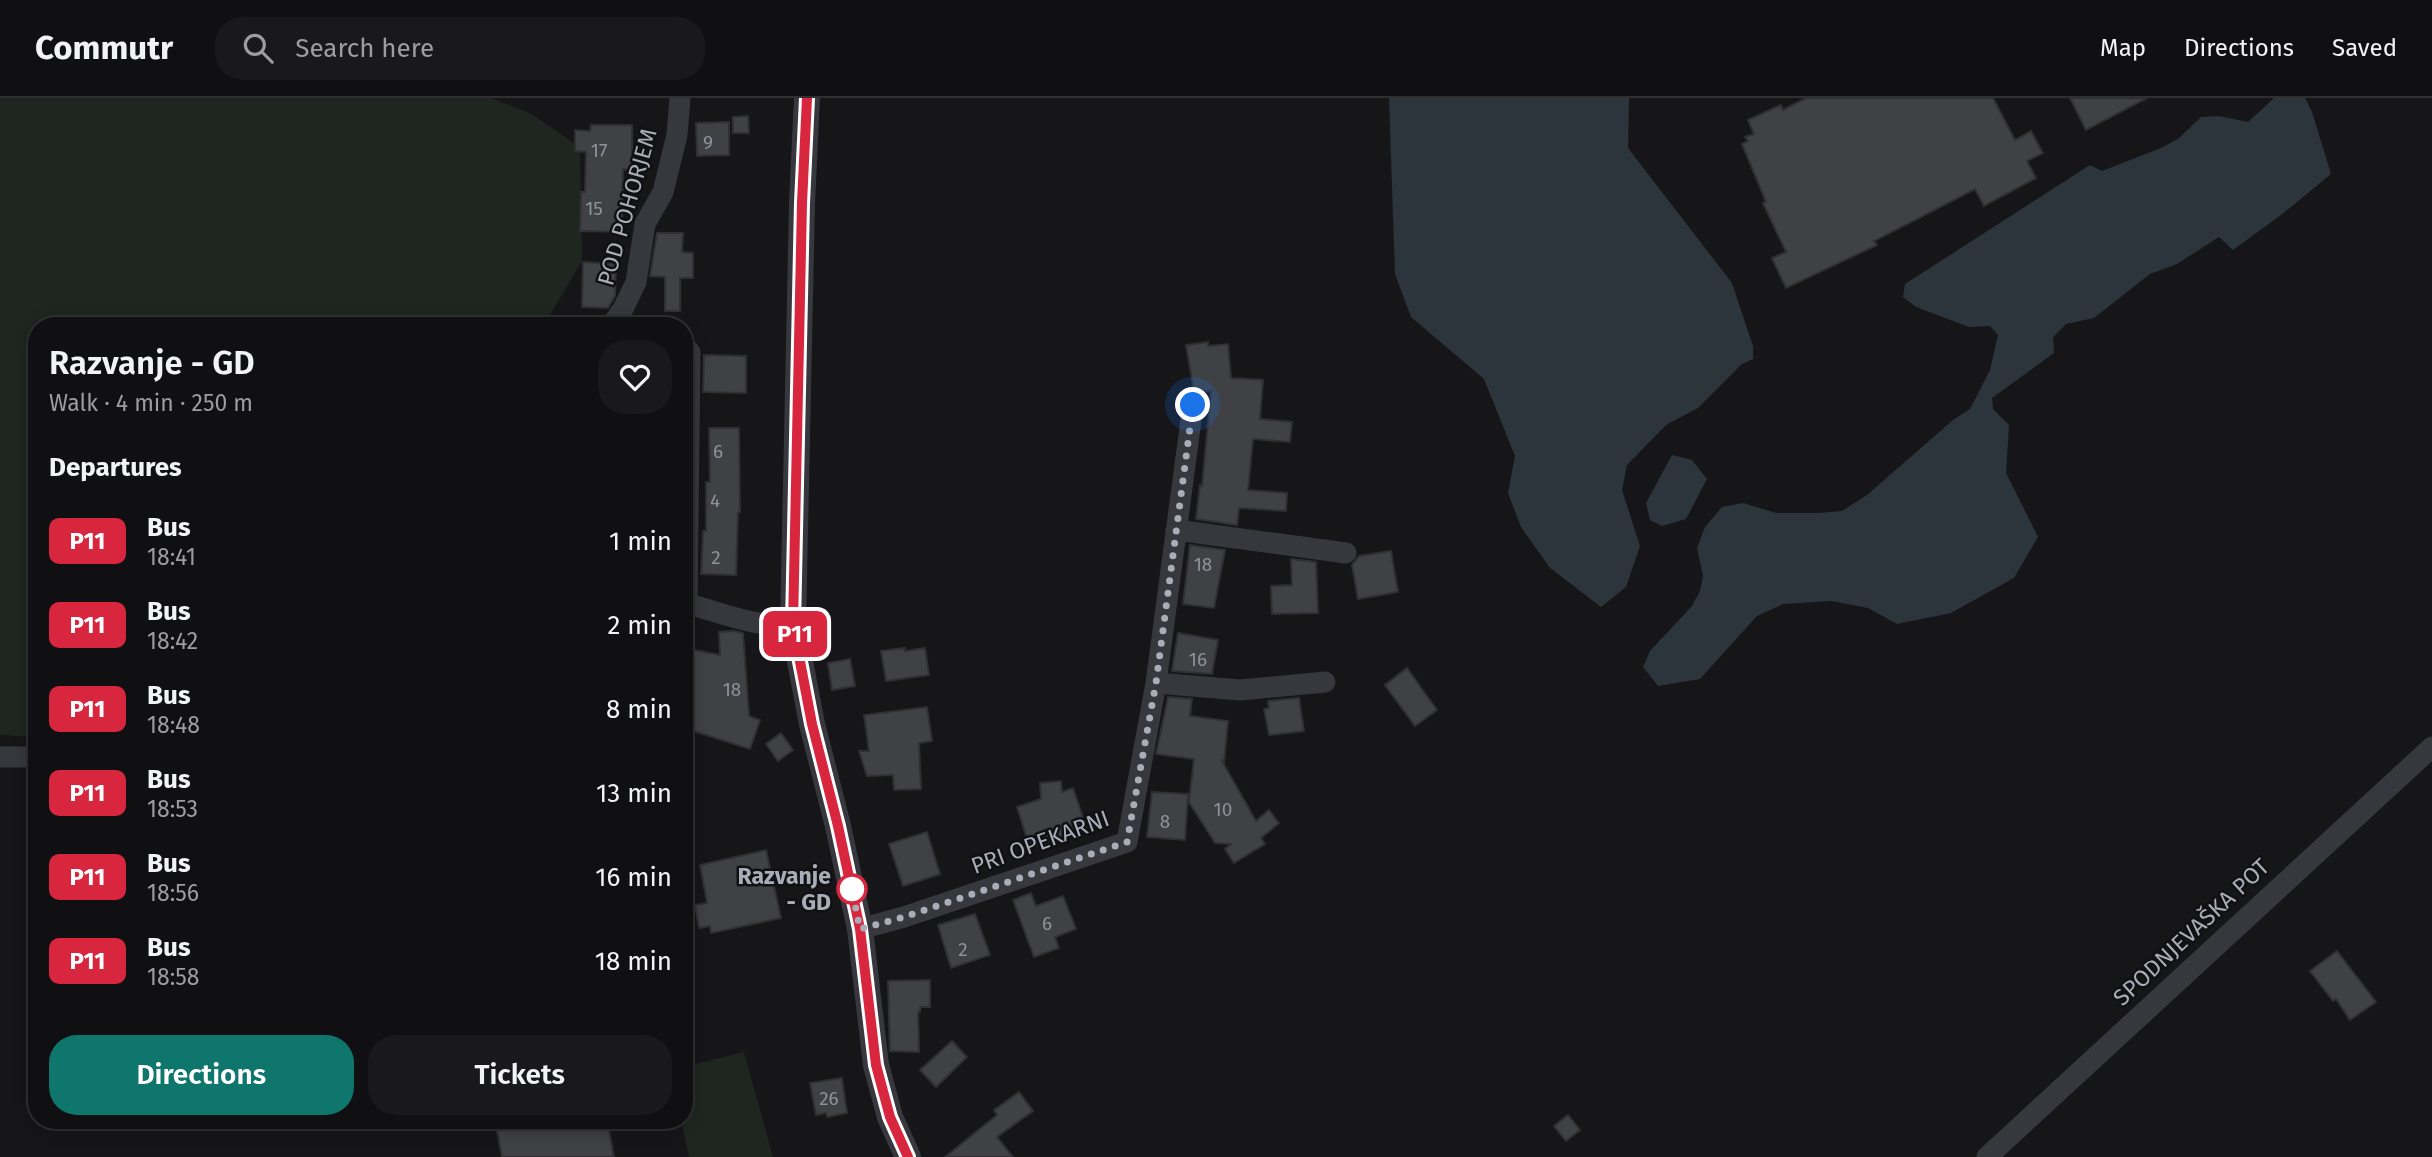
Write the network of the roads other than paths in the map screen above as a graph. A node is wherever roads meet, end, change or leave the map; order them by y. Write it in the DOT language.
graph roads {
  1 [pos="680,98"];
  2 [pos="807,98"];
  3 [pos="617,317"];
  4 [pos="1193,405"];
  5 [pos="1177,530"];
  6 [pos="1346,553"];
  7 [pos="693,606"];
  8 [pos="793,625"];
  9 [pos="1325,682"];
  10 [pos="1156,683"];
  11 [pos="2432,747"];
  12 [pos="0,757"];
  13 [pos="28,758"];
  14 [pos="860,929"];
  15 [pos="908,1157"];
  16 [pos="1987,1157"];
  1 -- 3 [label="street, POD POHORJEM"];
  2 -- 8 [label="street"];
  4 -- 5 [label="street, PRI OPEKARNI"];
  5 -- 6 [label="street"];
  5 -- 10 [label="street, PRI OPEKARNI"];
  7 -- 8 [label="street"];
  8 -- 14 [label="street"];
  9 -- 10 [label="street"];
  10 -- 14 [label="street, PRI OPEKARNI"];
  11 -- 16 [label="street, SPODNJEVAŠKA POT"];
  12 -- 13 [label="street"];
  14 -- 15 [label="street"];
}
